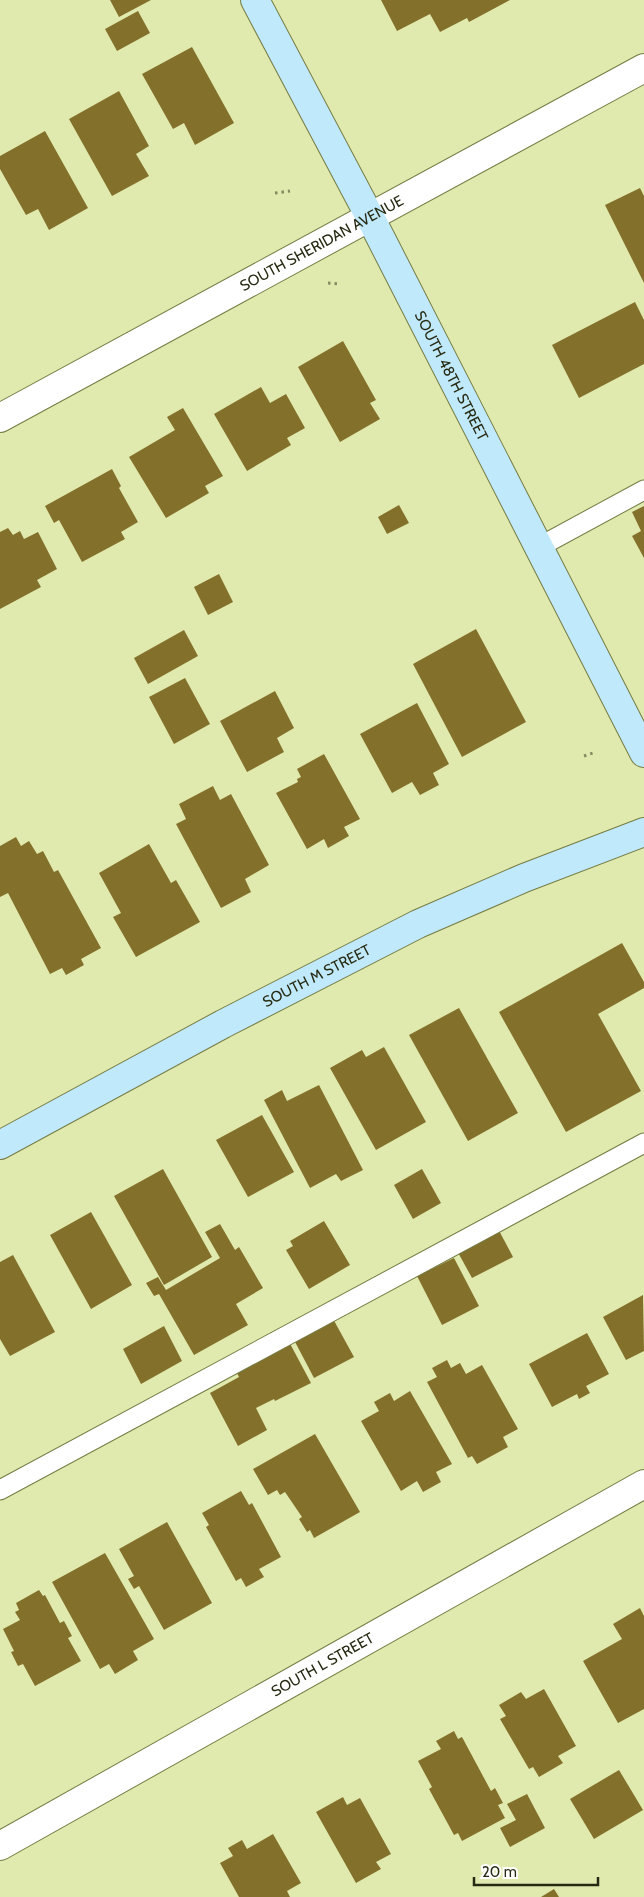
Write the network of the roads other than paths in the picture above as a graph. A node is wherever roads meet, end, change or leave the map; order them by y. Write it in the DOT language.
graph roads {
  1 [pos="255,0"];
  2 [pos="644,68"];
  3 [pos="370,217"];
  4 [pos="0,418"];
  5 [pos="644,490"];
  6 [pos="539,547"];
  7 [pos="644,753"];
  8 [pos="644,832"];
  9 [pos="644,1143"];
  10 [pos="0,1145"];
  11 [pos="644,1484"];
  12 [pos="0,1490"];
  13 [pos="0,1846"];
  1 -- 3 [label="main road, SOUTH 48TH STREET"];
  2 -- 3 [label="street, SOUTH SHERIDAN AVENUE"];
  3 -- 4 [label="street, SOUTH SHERIDAN AVENUE"];
  3 -- 6 [label="main road, SOUTH 48TH STREET"];
  5 -- 6 [label="lane"];
  6 -- 7 [label="main road, SOUTH 48TH STREET"];
  8 -- 10 [label="main road, SOUTH M STREET"];
  9 -- 12 [label="lane"];
  11 -- 13 [label="street, SOUTH L STREET"];
}
